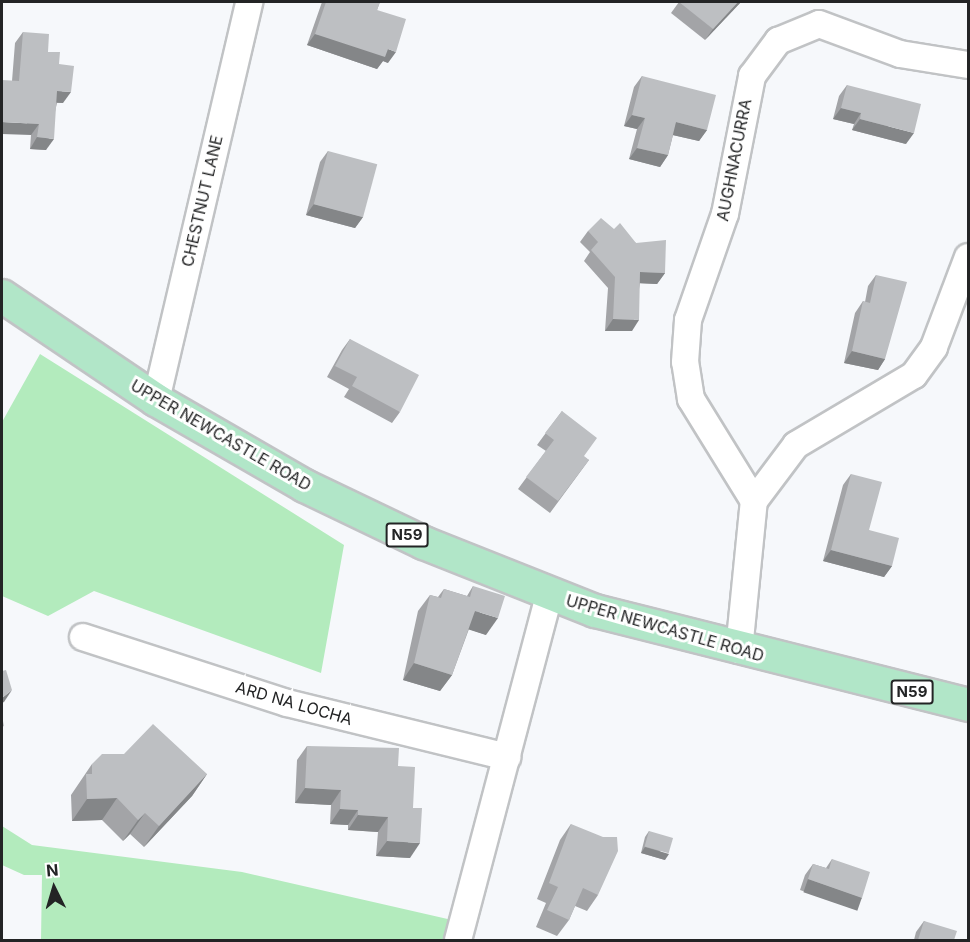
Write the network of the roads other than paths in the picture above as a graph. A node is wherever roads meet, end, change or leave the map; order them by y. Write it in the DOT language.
graph roads {
  1 [pos="249,2"];
  2 [pos="969,65"];
  3 [pos="969,257"];
  4 [pos="2,296"];
  5 [pos="156,400"];
  6 [pos="754,501"];
  7 [pos="549,595"];
  8 [pos="83,637"];
  9 [pos="739,650"];
  10 [pos="969,705"];
  11 [pos="507,758"];
  12 [pos="458,940"];
  1 -- 5 [label="street, CHESTNUT LANE"];
  2 -- 6 [label="street, AUGHNACURRA"];
  3 -- 6 [label="street"];
  4 -- 5 [label="main road, UPPER NEWCASTLE ROAD / N59"];
  5 -- 7 [label="main road, UPPER NEWCASTLE ROAD / N59"];
  6 -- 9 [label="street"];
  7 -- 9 [label="main road, UPPER NEWCASTLE ROAD / N59"];
  7 -- 11 [label="street"];
  8 -- 11 [label="street, ARD NA LOCHA"];
  9 -- 10 [label="main road, UPPER NEWCASTLE ROAD / N59"];
  11 -- 12 [label="street"];
}
